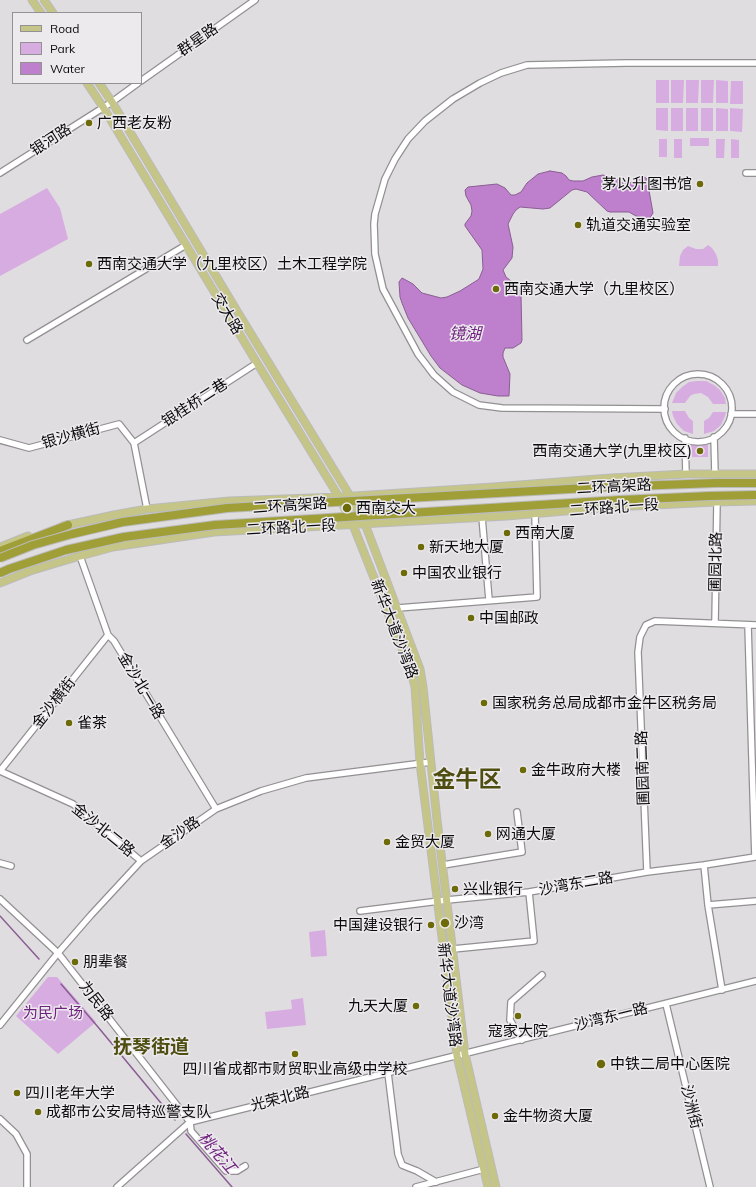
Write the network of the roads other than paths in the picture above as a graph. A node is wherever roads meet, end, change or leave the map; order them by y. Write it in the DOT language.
graph roads {
  1 [pos="32,0"];
  2 [pos="44,0"];
  3 [pos="255,0"];
  4 [pos="39,12"];
  5 [pos="52,12"];
  6 [pos="756,63"];
  7 [pos="142,80"];
  8 [pos="88,84"];
  9 [pos="100,84"];
  10 [pos="137,84"];
  11 [pos="112,102"];
  12 [pos="103,107"];
  13 [pos="0,173"];
  14 [pos="746,173"];
  15 [pos="756,173"];
  16 [pos="186,245"];
  17 [pos="26,340"];
  18 [pos="257,363"];
  19 [pos="665,409"];
  20 [pos="732,414"];
  21 [pos="756,414"];
  22 [pos="714,437"];
  23 [pos="685,438"];
  24 [pos="0,440"];
  25 [pos="134,443"];
  26 [pos="686,474"];
  27 [pos="715,474"];
  28 [pos="756,474"];
  29 [pos="756,483"];
  30 [pos="756,495"];
  31 [pos="339,496"];
  32 [pos="350,496"];
  33 [pos="756,501"];
  34 [pos="717,502"];
  35 [pos="147,509"];
  36 [pos="535,514"];
  37 [pos="482,517"];
  38 [pos="365,524"];
  39 [pos="68,525"];
  40 [pos="353,525"];
  41 [pos="2,549"];
  42 [pos="80,556"];
  43 [pos="0,558"];
  44 [pos="0,573"];
  45 [pos="0,583"];
  46 [pos="489,600"];
  47 [pos="398,608"];
  48 [pos="715,623"];
  49 [pos="748,624"];
  50 [pos="756,625"];
  51 [pos="108,635"];
  52 [pos="431,762"];
  53 [pos="420,763"];
  54 [pos="0,771"];
  55 [pos="754,779"];
  56 [pos="216,809"];
  57 [pos="517,812"];
  58 [pos="141,861"];
  59 [pos="0,863"];
  60 [pos="442,865"];
  61 [pos="704,865"];
  62 [pos="11,866"];
  63 [pos="647,872"];
  64 [pos="529,892"];
  65 [pos="0,899"];
  66 [pos="447,900"];
  67 [pos="756,901"];
  68 [pos="437,902"];
  69 [pos="708,905"];
  70 [pos="360,911"];
  71 [pos="452,949"];
  72 [pos="58,953"];
  73 [pos="542,975"];
  74 [pos="756,982"];
  75 [pos="722,990"];
  76 [pos="666,1004"];
  77 [pos="0,1025"];
  78 [pos="522,1040"];
  79 [pos="465,1054"];
  80 [pos="457,1056"];
  81 [pos="388,1073"];
  82 [pos="0,1120"];
  83 [pos="190,1122"];
  84 [pos="245,1166"];
  85 [pos="484,1169"];
  86 [pos="436,1182"];
  87 [pos="27,1187"];
  88 [pos="117,1187"];
  89 [pos="416,1187"];
  90 [pos="488,1187"];
  91 [pos="496,1187"];
  92 [pos="710,1187"];
  1 -- 4 [label="main road"];
  2 -- 5 [label="main road"];
  3 -- 7 [label="street, 群星路"];
  6 -- 19 [label="street"];
  8 -- 12 [label="main road, 交大路"];
  9 -- 11 [label="main road, 交大路"];
  10 -- 11 [label="street"];
  11 -- 12 [label="street"];
  11 -- 32 [label="main road, 交大路"];
  12 -- 13 [label="street, 银河路"];
  12 -- 16 [label="main road, 交大路"];
  14 -- 15 [label="street"];
  16 -- 17 [label="street"];
  16 -- 18 [label="main road, 交大路"];
  18 -- 25 [label="street, 银桂桥二巷"];
  18 -- 31 [label="main road, 交大路"];
  19 -- 20 [label="street"];
  19 -- 23 [label="street"];
  20 -- 21 [label="street"];
  20 -- 22 [label="street"];
  22 -- 23 [label="street"];
  22 -- 27 [label="street"];
  23 -- 26 [label="street"];
  24 -- 25 [label="street, 银沙横街"];
  25 -- 35 [label="street"];
  26 -- 27 [label="main road, 二环路北一段"];
  26 -- 32 [label="main road, 二环路北一段"];
  27 -- 28 [label="main road, 二环路北一段"];
  29 -- 43 [label="highway, 二环高架路, bridge"];
  30 -- 44 [label="highway, 二环高架路, bridge"];
  31 -- 32 [label="main road, 二环路北一段"];
  31 -- 35 [label="main road, 二环路北一段"];
  31 -- 40 [label="main road, 交大路"];
  32 -- 38 [label="main road, 交大路"];
  33 -- 34 [label="main road, 二环路北一段"];
  34 -- 36 [label="main road, 二环路北一段"];
  34 -- 48 [label="street, 圃园北路"];
  35 -- 39 [label="main road, 二环路北一段"];
  36 -- 37 [label="main road, 二环路北一段"];
  36 -- 46 [label="street"];
  37 -- 38 [label="main road, 二环路北一段"];
  37 -- 46 [label="street"];
  38 -- 40 [label="main road, 二环路北一段"];
  38 -- 47 [label="main road, 新华大道沙湾路"];
  39 -- 41 [label="highway"];
  40 -- 42 [label="main road, 二环路北一段"];
  40 -- 53 [label="main road, 新华大道沙湾路"];
  42 -- 45 [label="main road, 二环路北一段"];
  42 -- 51 [label="street, 金沙北一路"];
  46 -- 47 [label="street"];
  47 -- 52 [label="main road, 新华大道沙湾路"];
  48 -- 49 [label="street, 圃园南二路"];
  48 -- 63 [label="street, 圃园南二路"];
  49 -- 50 [label="street, 圃园南二路"];
  49 -- 55 [label="street"];
  51 -- 54 [label="street, 金沙横街"];
  51 -- 56 [label="street, 金沙北一路"];
  52 -- 53 [label="street, 金沙路"];
  52 -- 60 [label="main road, 新华大道沙湾路"];
  53 -- 56 [label="street, 金沙路"];
  53 -- 68 [label="main road, 新华大道沙湾路"];
  54 -- 58 [label="street, 金沙北二路"];
  55 -- 61 [label="street, 沙湾东二路"];
  56 -- 58 [label="street, 金沙路"];
  57 -- 60 [label="street"];
  58 -- 72 [label="street, 金沙路"];
  59 -- 62 [label="street"];
  60 -- 66 [label="main road, 新华大道沙湾路"];
  61 -- 63 [label="street, 沙湾东二路"];
  61 -- 69 [label="street"];
  63 -- 64 [label="street, 沙湾东二路"];
  64 -- 66 [label="street, 沙湾东二路"];
  64 -- 71 [label="street"];
  65 -- 72 [label="street, 为民路"];
  66 -- 68 [label="street, 沙湾东二路"];
  66 -- 71 [label="main road, 新华大道沙湾路"];
  67 -- 69 [label="street"];
  68 -- 70 [label="street, 沙湾东二路"];
  68 -- 80 [label="main road, 新华大道沙湾路"];
  69 -- 75 [label="street"];
  71 -- 79 [label="main road, 新华大道沙湾路"];
  72 -- 77 [label="street, 金沙路"];
  72 -- 83 [label="street, 为民路"];
  73 -- 78 [label="street"];
  74 -- 75 [label="street, 沙湾东一路"];
  75 -- 76 [label="street, 沙湾东一路"];
  76 -- 78 [label="street, 沙湾东一路"];
  76 -- 92 [label="street, 沙洲街"];
  78 -- 79 [label="street, 沙湾东一路"];
  79 -- 80 [label="street, 光荣北路"];
  79 -- 91 [label="main road, 新华大道沙湾路"];
  80 -- 81 [label="street, 光荣北路"];
  80 -- 85 [label="main road, 新华大道沙湾路"];
  81 -- 83 [label="street, 光荣北路"];
  81 -- 86 [label="street"];
  82 -- 87 [label="street"];
  83 -- 84 [label="street, 为民路"];
  83 -- 88 [label="street, 光荣北路"];
  85 -- 86 [label="street"];
  85 -- 90 [label="main road, 新华大道沙湾路"];
  86 -- 89 [label="street"];
}
